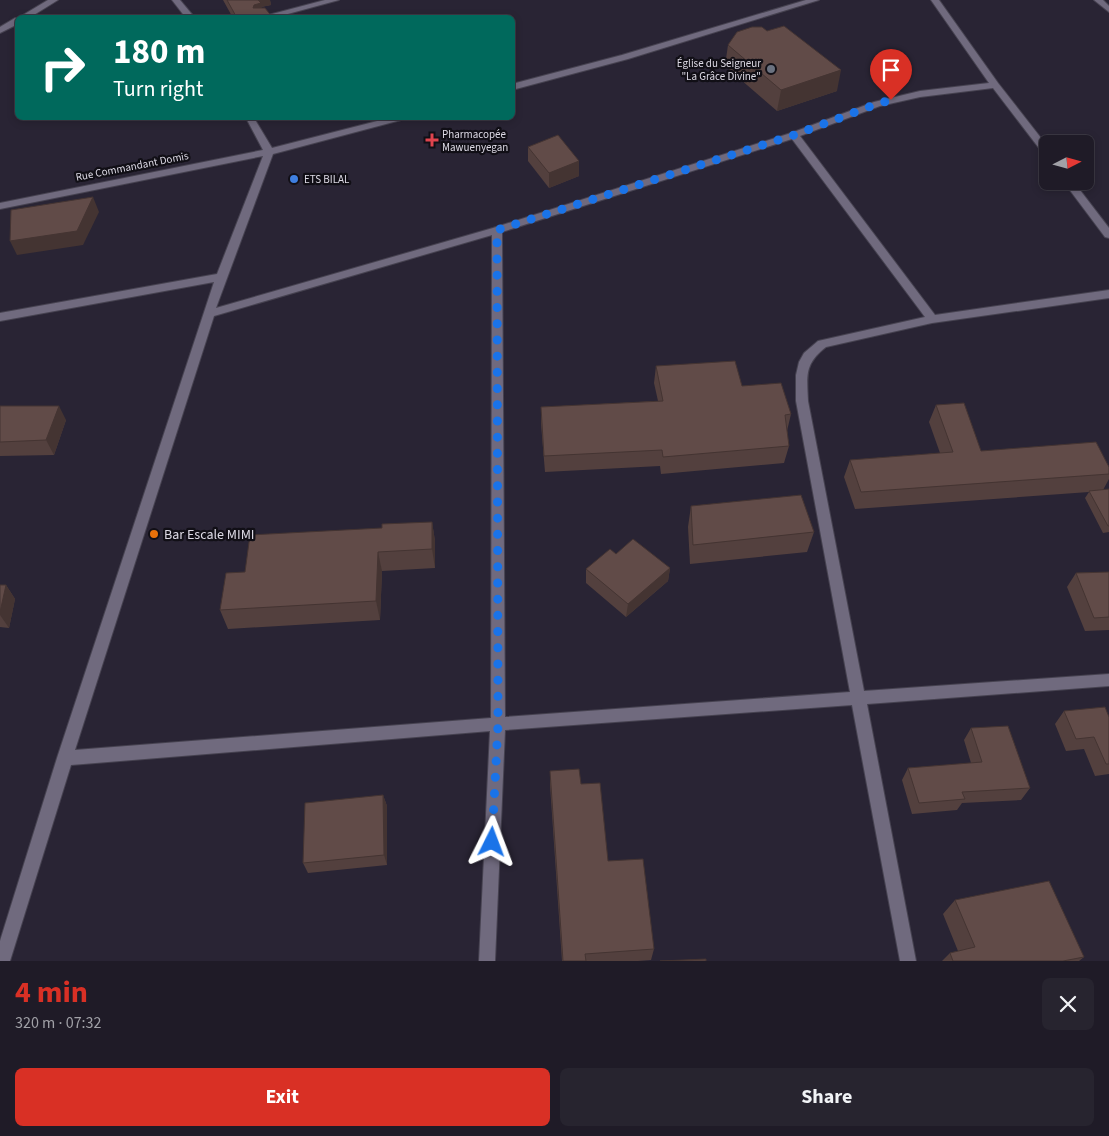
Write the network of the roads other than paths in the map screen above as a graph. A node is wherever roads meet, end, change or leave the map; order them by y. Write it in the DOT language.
graph roads {
  1 [pos="54,0"];
  2 [pos="176,0"];
  3 [pos="335,0"];
  4 [pos="816,0"];
  5 [pos="935,0"];
  6 [pos="1098,1"];
  7 [pos="1109,1"];
  8 [pos="1109,10"];
  9 [pos="27,15"];
  10 [pos="188,15"];
  11 [pos="273,15"];
  12 [pos="15,22"];
  13 [pos="0,30"];
  14 [pos="995,85"];
  15 [pos="515,86"];
  16 [pos="251,120"];
  17 [pos="390,120"];
  18 [pos="794,135"];
  19 [pos="1039,142"];
  20 [pos="269,152"];
  21 [pos="1075,190"];
  22 [pos="0,206"];
  23 [pos="497,230"];
  24 [pos="1109,235"];
  25 [pos="221,276"];
  26 [pos="1109,294"];
  27 [pos="209,314"];
  28 [pos="0,317"];
  29 [pos="932,319"];
  30 [pos="1109,680"];
  31 [pos="858,699"];
  32 [pos="498,724"];
  33 [pos="65,758"];
  34 [pos="2,961"];
  35 [pos="487,961"];
  36 [pos="908,961"];
  1 -- 9 [label="street"];
  2 -- 10 [label="street"];
  3 -- 11 [label="street"];
  4 -- 15 [label="street"];
  5 -- 14 [label="street"];
  6 -- 7 [label="street"];
  6 -- 8 [label="street"];
  12 -- 13 [label="street"];
  14 -- 18 [label="street"];
  14 -- 19 [label="street"];
  16 -- 20 [label="street"];
  17 -- 20 [label="street, Rue Commandant Domis"];
  18 -- 23 [label="street"];
  18 -- 29 [label="street"];
  20 -- 22 [label="street, Rue Commandant Domis"];
  20 -- 25 [label="street"];
  21 -- 24 [label="street"];
  23 -- 27 [label="street"];
  23 -- 32 [label="street"];
  25 -- 27 [label="street"];
  25 -- 28 [label="street"];
  26 -- 29 [label="street"];
  27 -- 33 [label="street"];
  29 -- 31 [label="street"];
  30 -- 31 [label="street"];
  31 -- 32 [label="street"];
  31 -- 36 [label="street"];
  32 -- 33 [label="street"];
  32 -- 35 [label="street"];
  33 -- 34 [label="street"];
}
